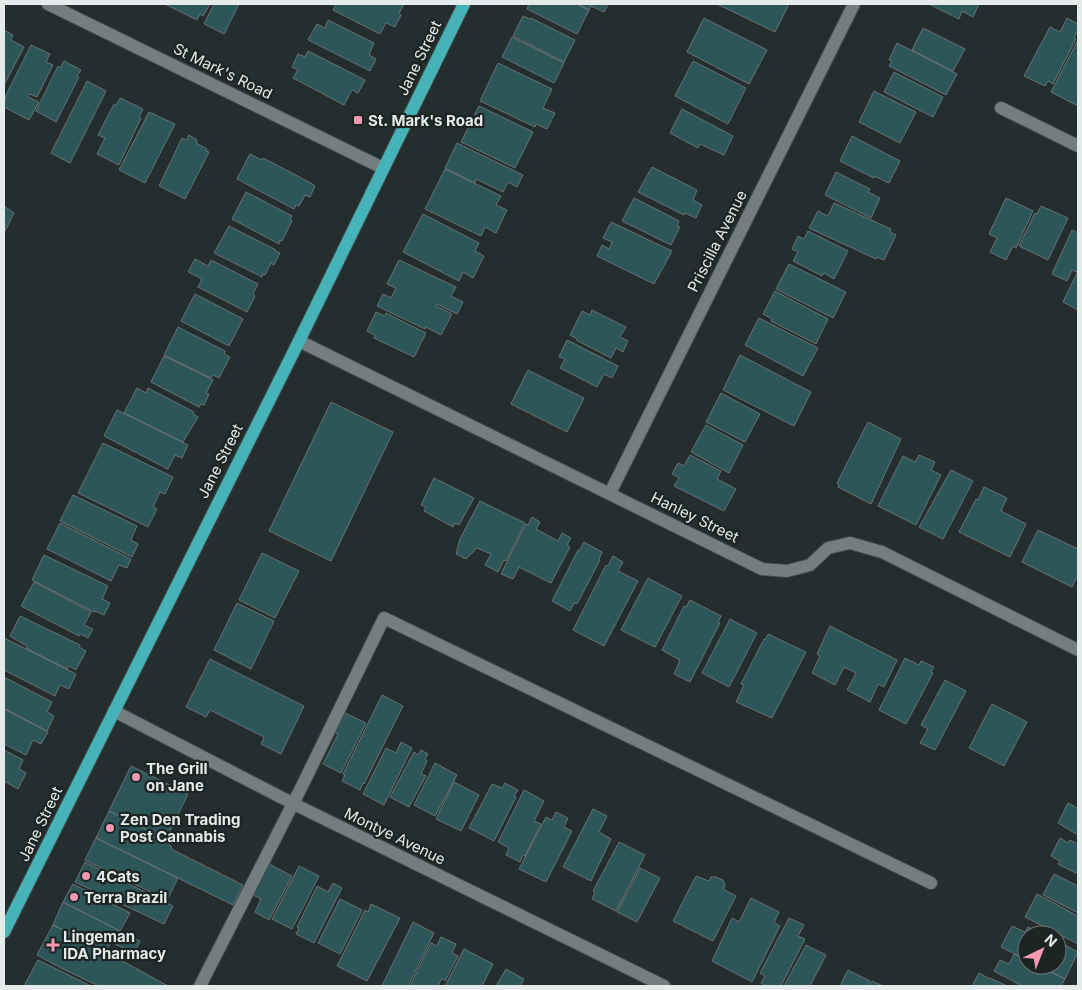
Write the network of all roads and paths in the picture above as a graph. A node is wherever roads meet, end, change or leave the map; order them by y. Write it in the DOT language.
graph roads {
  1 [pos="48,4"];
  2 [pos="464,4"];
  3 [pos="854,4"];
  4 [pos="1001,108"];
  5 [pos="1078,146"];
  6 [pos="383,168"];
  7 [pos="299,340"];
  8 [pos="610,493"];
  9 [pos="1078,650"];
  10 [pos="114,711"];
  11 [pos="292,803"];
  12 [pos="931,883"];
  13 [pos="4,932"];
  14 [pos="200,986"];
  15 [pos="664,986"];
  1 -- 6 [label="street, St Mark's Road"];
  2 -- 6 [label="main road, Jane Street"];
  3 -- 8 [label="street, Priscilla Avenue"];
  4 -- 5 [label="street"];
  6 -- 7 [label="main road, Jane Street"];
  7 -- 8 [label="street, Hanley Street"];
  7 -- 10 [label="main road, Jane Street"];
  8 -- 9 [label="street, Hanley Street"];
  10 -- 11 [label="street, Montye Avenue"];
  10 -- 13 [label="main road, Jane Street"];
  11 -- 12 [label="street"];
  11 -- 14 [label="street"];
  11 -- 15 [label="street, Montye Avenue"];
}
